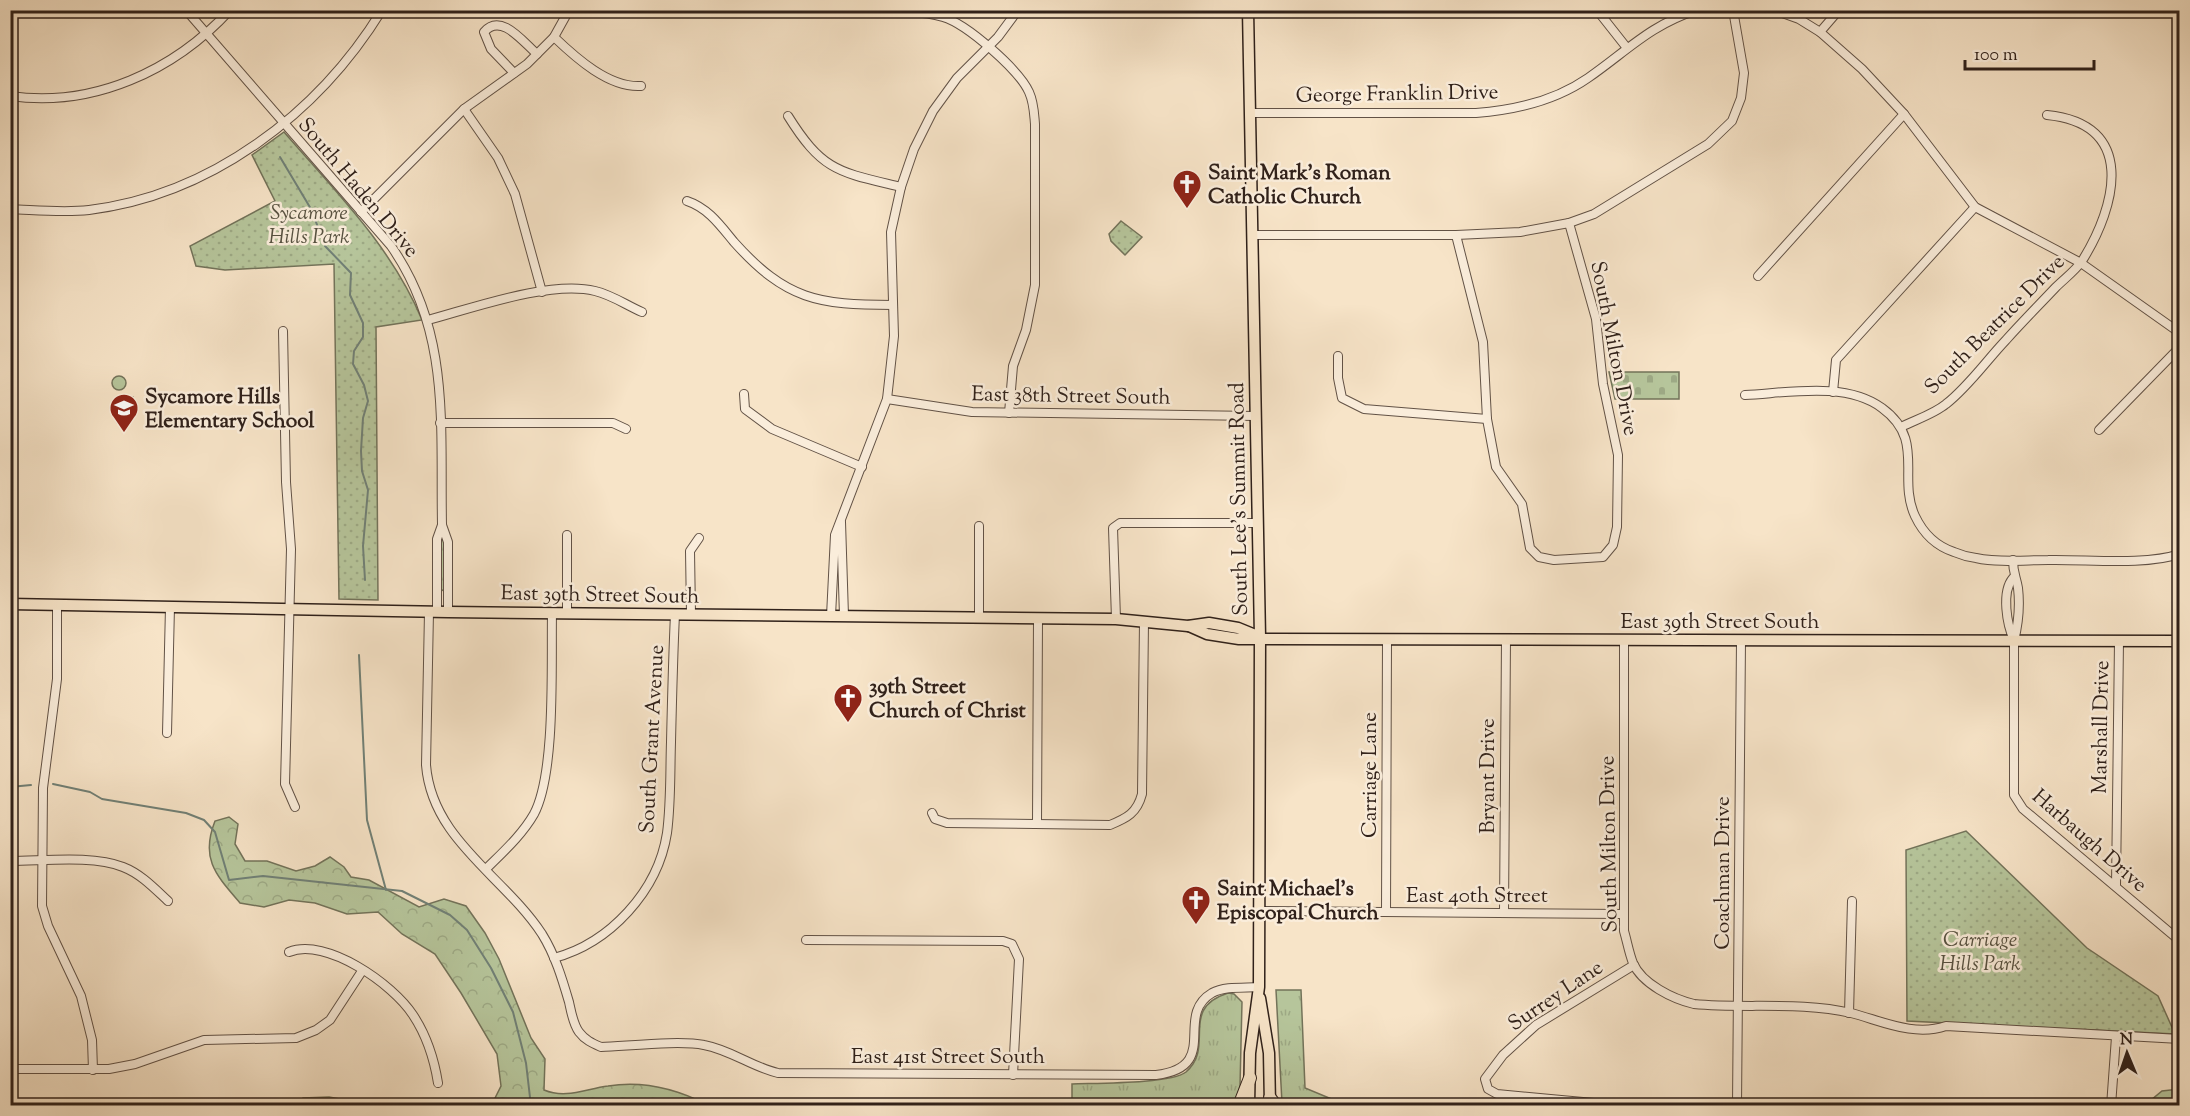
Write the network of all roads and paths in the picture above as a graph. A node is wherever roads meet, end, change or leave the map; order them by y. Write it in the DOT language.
graph roads {
  1 [pos="186,10"];
  2 [pos="230,10"];
  3 [pos="382,10"];
  4 [pos="569,10"];
  5 [pos="1018,10"];
  6 [pos="1248,10"];
  7 [pos="1597,10"];
  8 [pos="1697,10"];
  9 [pos="1733,10"];
  10 [pos="1774,10"];
  11 [pos="1839,10"];
  12 [pos="846,12"];
  13 [pos="1820,32"];
  14 [pos="206,34"];
  15 [pos="554,37"];
  16 [pos="986,47"];
  17 [pos="1627,48"];
  18 [pos="537,54"];
  19 [pos="514,73"];
  20 [pos="641,86"];
  21 [pos="10,96"];
  22 [pos="464,109"];
  23 [pos="1250,112"];
  24 [pos="1904,114"];
  25 [pos="2047,115"];
  26 [pos="788,116"];
  27 [pos="283,123"];
  28 [pos="901,187"];
  29 [pos="687,201"];
  30 [pos="1975,207"];
  31 [pos="10,209"];
  32 [pos="361,212"];
  33 [pos="1569,223"];
  34 [pos="1252,235"];
  35 [pos="1456,236"];
  36 [pos="2081,263"];
  37 [pos="1758,276"];
  38 [pos="542,292"];
  39 [pos="893,305"];
  40 [pos="642,312"];
  41 [pos="428,320"];
  42 [pos="283,331"];
  43 [pos="2180,333"];
  44 [pos="2180,347"];
  45 [pos="1338,356"];
  46 [pos="1833,392"];
  47 [pos="744,394"];
  48 [pos="1745,395"];
  49 [pos="887,399"];
  50 [pos="1009,413"];
  51 [pos="1256,416"];
  52 [pos="1487,419"];
  53 [pos="440,423"];
  54 [pos="1901,427"];
  55 [pos="626,429"];
  56 [pos="2099,430"];
  57 [pos="862,467"];
  58 [pos="841,522"];
  59 [pos="1257,523"];
  60 [pos="979,526"];
  61 [pos="567,535"];
  62 [pos="699,538"];
  63 [pos="2180,554"];
  64 [pos="2013,560"];
  65 [pos="10,604"];
  66 [pos="57,604"];
  67 [pos="170,607"];
  68 [pos="291,609"];
  69 [pos="438,612"];
  70 [pos="552,613"];
  71 [pos="567,613"];
  72 [pos="675,614"];
  73 [pos="691,614"];
  74 [pos="831,616"];
  75 [pos="844,616"];
  76 [pos="979,617"];
  77 [pos="1038,618"];
  78 [pos="1116,619"];
  79 [pos="1144,621"];
  80 [pos="1260,637"];
  81 [pos="1388,639"];
  82 [pos="1506,639"];
  83 [pos="1624,640"];
  84 [pos="1741,640"];
  85 [pos="2014,641"];
  86 [pos="2119,641"];
  87 [pos="2180,641"];
  88 [pos="167,733"];
  89 [pos="295,807"];
  90 [pos="932,813"];
  91 [pos="1037,824"];
  92 [pos="10,861"];
  93 [pos="41,861"];
  94 [pos="486,869"];
  95 [pos="2116,886"];
  96 [pos="168,901"];
  97 [pos="1852,901"];
  98 [pos="1259,911"];
  99 [pos="1386,912"];
  100 [pos="1504,913"];
  101 [pos="1623,914"];
  102 [pos="806,940"];
  103 [pos="2180,941"];
  104 [pos="289,952"];
  105 [pos="554,958"];
  106 [pos="1634,965"];
  107 [pos="362,971"];
  108 [pos="1258,987"];
  109 [pos="1739,1006"];
  110 [pos="1849,1013"];
  111 [pos="2116,1037"];
  112 [pos="2180,1039"];
  113 [pos="587,1041"];
  114 [pos="10,1069"];
  115 [pos="93,1070"];
  116 [pos="1013,1075"];
  117 [pos="1250,1078"];
  118 [pos="438,1083"];
  119 [pos="1272,1103"];
  120 [pos="1239,1106"];
  121 [pos="1249,1106"];
  122 [pos="1626,1106"];
  123 [pos="1737,1106"];
  124 [pos="2111,1106"];
  1 -- 14 [label="street, South Haden Drive"];
  2 -- 14 [label="street"];
  3 -- 27 [label="street"];
  4 -- 15 [label="street"];
  5 -- 16 [label="street"];
  6 -- 23 [label="main road, South Lee's Summit Road"];
  7 -- 17 [label="street"];
  8 -- 17 [label="street, George Franklin Drive"];
  9 -- 33 [label="street"];
  10 -- 13 [label="street"];
  11 -- 13 [label="street"];
  12 -- 16 [label="street"];
  13 -- 24 [label="street"];
  14 -- 21 [label="street"];
  14 -- 27 [label="street, South Haden Drive"];
  15 -- 18 [label="street"];
  15 -- 20 [label="street"];
  16 -- 28 [label="street"];
  16 -- 50 [label="street"];
  17 -- 23 [label="street, George Franklin Drive"];
  18 -- 19 [label="street"];
  18 -- 19 [label="street"];
  19 -- 22 [label="street"];
  22 -- 32 [label="street"];
  22 -- 38 [label="street"];
  23 -- 34 [label="main road, South Lee's Summit Road"];
  24 -- 30 [label="street"];
  24 -- 37 [label="street"];
  25 -- 36 [label="street"];
  26 -- 28 [label="street"];
  27 -- 31 [label="street"];
  27 -- 32 [label="street, South Haden Drive"];
  28 -- 39 [label="street"];
  29 -- 39 [label="street"];
  30 -- 36 [label="street"];
  30 -- 46 [label="street"];
  32 -- 41 [label="street, South Haden Drive"];
  33 -- 35 [label="street"];
  33 -- 52 [label="street, South Milton Drive"];
  34 -- 35 [label="street"];
  34 -- 51 [label="main road, South Lee's Summit Road"];
  35 -- 52 [label="street"];
  36 -- 43 [label="street"];
  36 -- 54 [label="street, South Beatrice Drive"];
  38 -- 40 [label="street"];
  38 -- 41 [label="street"];
  39 -- 49 [label="street"];
  41 -- 53 [label="street, South Haden Drive"];
  42 -- 68 [label="street"];
  44 -- 56 [label="street"];
  45 -- 52 [label="street"];
  46 -- 48 [label="street"];
  46 -- 54 [label="street"];
  47 -- 57 [label="street"];
  49 -- 50 [label="street, East 38th Street South"];
  49 -- 57 [label="street"];
  50 -- 51 [label="street, East 38th Street South"];
  51 -- 59 [label="main road, South Lee's Summit Road"];
  53 -- 55 [label="street"];
  53 -- 69 [label="street, South Haden Drive"];
  54 -- 64 [label="street"];
  57 -- 58 [label="street"];
  58 -- 74 [label="street"];
  58 -- 75 [label="street"];
  59 -- 78 [label="street"];
  59 -- 80 [label="main road, South Lee's Summit Road"];
  60 -- 76 [label="street"];
  61 -- 71 [label="street"];
  62 -- 73 [label="street"];
  63 -- 64 [label="street"];
  64 -- 85 [label="street, Harbaugh Drive"];
  65 -- 66 [label="main road, East 39th Street South"];
  66 -- 67 [label="main road, East 39th Street South"];
  66 -- 93 [label="street"];
  67 -- 68 [label="main road, East 39th Street South"];
  67 -- 88 [label="street"];
  68 -- 69 [label="main road, East 39th Street South"];
  68 -- 89 [label="street"];
  69 -- 70 [label="main road, East 39th Street South"];
  69 -- 94 [label="street, South Haden Drive"];
  70 -- 71 [label="main road, East 39th Street South"];
  70 -- 94 [label="street"];
  71 -- 72 [label="main road, East 39th Street South"];
  72 -- 73 [label="main road, East 39th Street South"];
  72 -- 105 [label="street, South Grant Avenue"];
  73 -- 74 [label="main road, East 39th Street South"];
  74 -- 75 [label="main road, East 39th Street South"];
  75 -- 76 [label="main road, East 39th Street South"];
  76 -- 77 [label="main road, East 39th Street South"];
  77 -- 78 [label="main road, East 39th Street South"];
  77 -- 91 [label="street"];
  78 -- 79 [label="main road, East 39th Street South"];
  79 -- 80 [label="main road, East 39th Street South"];
  79 -- 91 [label="street"];
  80 -- 81 [label="main road, East 39th Street South"];
  80 -- 98 [label="main road, South Lee's Summit Road"];
  81 -- 82 [label="main road, East 39th Street South"];
  81 -- 99 [label="street, Carriage Lane"];
  82 -- 83 [label="main road, East 39th Street South"];
  82 -- 100 [label="street, Bryant Drive"];
  83 -- 84 [label="main road, East 39th Street South"];
  83 -- 101 [label="street, South Milton Drive"];
  84 -- 85 [label="main road, East 39th Street South"];
  84 -- 109 [label="street, Coachman Drive"];
  85 -- 86 [label="main road, East 39th Street South"];
  85 -- 95 [label="street, Harbaugh Drive"];
  86 -- 87 [label="main road, East 39th Street South"];
  86 -- 95 [label="street, Marshall Drive"];
  90 -- 91 [label="street"];
  92 -- 93 [label="street"];
  93 -- 96 [label="street"];
  93 -- 115 [label="street"];
  94 -- 105 [label="street, South Haden Drive"];
  95 -- 103 [label="street, Harbaugh Drive"];
  97 -- 110 [label="street"];
  98 -- 99 [label="street, East 40th Street"];
  98 -- 108 [label="main road, South Lee's Summit Road"];
  99 -- 100 [label="street, East 40th Street"];
  100 -- 101 [label="street, East 40th Street"];
  101 -- 106 [label="street, South Milton Drive"];
  102 -- 116 [label="street"];
  104 -- 107 [label="street"];
  105 -- 113 [label="street, South Haden Drive"];
  106 -- 109 [label="street, South Milton Drive"];
  106 -- 122 [label="street, Surrey Lane"];
  107 -- 115 [label="street"];
  107 -- 118 [label="street"];
  108 -- 116 [label="street, East 41st Street South"];
  108 -- 117 [label="main road, South Lee's Summit Road"];
  108 -- 119 [label="main road, South Lee's Summit Road"];
  109 -- 110 [label="street, South Milton Drive"];
  109 -- 123 [label="street, Coachman Drive"];
  110 -- 111 [label="street, South Milton Drive"];
  111 -- 112 [label="street, South Milton Drive"];
  111 -- 124 [label="street"];
  113 -- 116 [label="street, East 41st Street South"];
  114 -- 115 [label="street"];
  117 -- 120 [label="highway"];
  117 -- 121 [label="main road, South Lee's Summit Road"];
}
